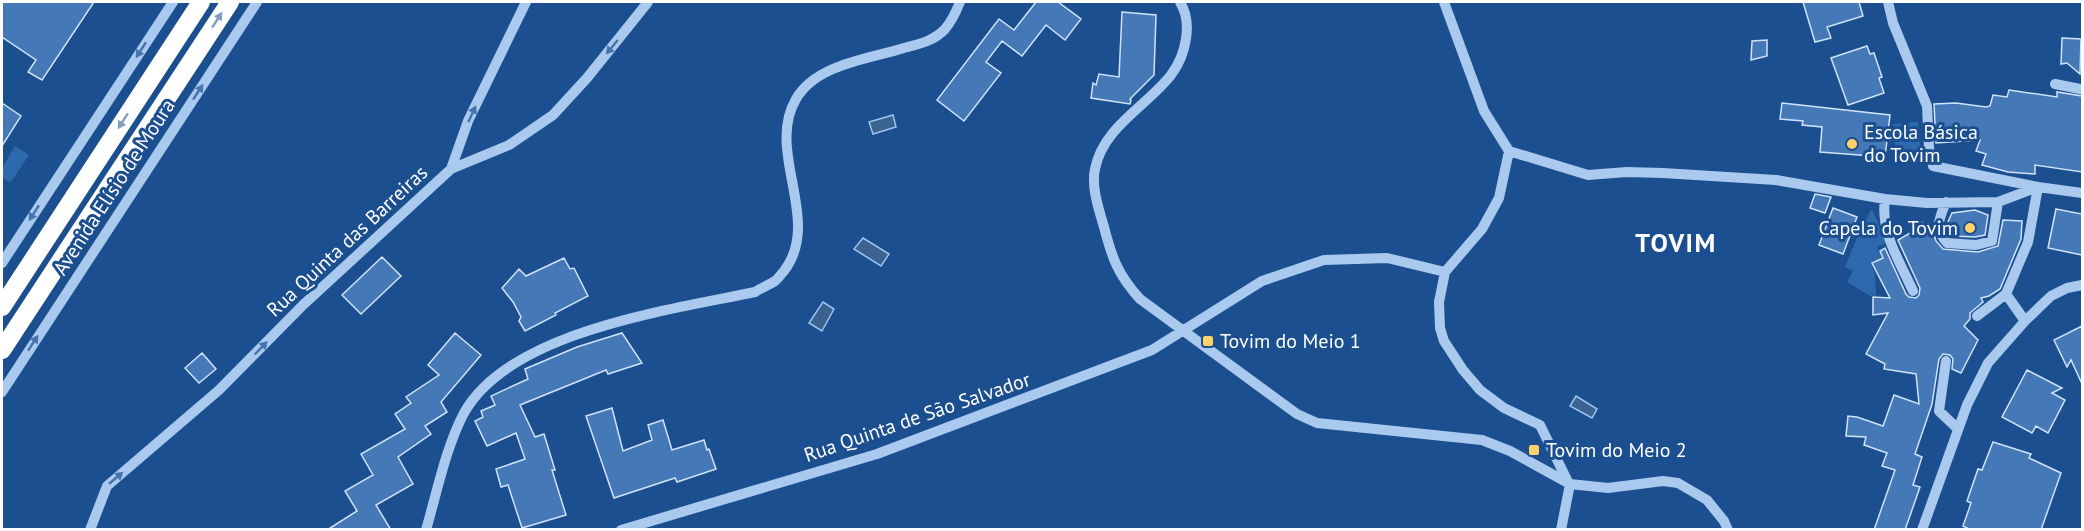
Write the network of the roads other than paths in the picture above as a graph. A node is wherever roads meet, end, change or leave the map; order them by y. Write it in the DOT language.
graph roads {
  1 [pos="173,2"];
  2 [pos="201,2"];
  3 [pos="230,2"];
  4 [pos="257,2"];
  5 [pos="526,2"];
  6 [pos="648,2"];
  7 [pos="960,2"];
  8 [pos="1180,2"];
  9 [pos="1444,2"];
  10 [pos="1888,2"];
  11 [pos="2055,84"];
  12 [pos="2080,89"];
  13 [pos="1509,152"];
  14 [pos="451,169"];
  15 [pos="2037,187"];
  16 [pos="2082,193"];
  17 [pos="1885,199"];
  18 [pos="1946,202"];
  19 [pos="1998,202"];
  20 [pos="2,263"];
  21 [pos="1445,272"];
  22 [pos="2082,285"];
  23 [pos="1913,291"];
  24 [pos="2006,294"];
  25 [pos="2,306"];
  26 [pos="1977,316"];
  27 [pos="2025,321"];
  28 [pos="1184,330"];
  29 [pos="2,350"];
  30 [pos="1946,362"];
  31 [pos="2,392"];
  32 [pos="1958,429"];
  33 [pos="1570,484"];
  34 [pos="90,530"];
  35 [pos="426,530"];
  36 [pos="621,530"];
  37 [pos="1561,530"];
  38 [pos="1728,530"];
  39 [pos="1922,530"];
  1 -- 20 [label="street, one-way"];
  2 -- 25 [label="highway, one-way"];
  29 -- 3 [label="highway, one-way"];
  31 -- 4 [label="street, Avenida Elísio de Moura, one-way"];
  14 -- 5 [label="street, one-way"];
  6 -- 14 [label="street, Rua Quinta das Barreiras, one-way"];
  7 -- 35 [label="street"];
  8 -- 28 [label="street"];
  9 -- 13 [label="street"];
  10 -- 15 [label="street"];
  11 -- 12 [label="street"];
  13 -- 17 [label="street"];
  13 -- 21 [label="street"];
  34 -- 14 [label="street, Rua Quinta das Barreiras, one-way"];
  15 -- 16 [label="street"];
  15 -- 19 [label="street"];
  15 -- 24 [label="street"];
  17 -- 18 [label="street"];
  17 -- 23 [label="street"];
  18 -- 19 [label="street"];
  18 -- 19 [label="street"];
  21 -- 28 [label="street, Rua Quinta de São Salvador"];
  21 -- 33 [label="street"];
  22 -- 27 [label="street"];
  24 -- 26 [label="street"];
  24 -- 27 [label="street"];
  27 -- 32 [label="street"];
  28 -- 33 [label="street"];
  28 -- 36 [label="street, Rua Quinta de São Salvador"];
  30 -- 32 [label="street"];
  32 -- 39 [label="street"];
  33 -- 37 [label="street"];
  33 -- 38 [label="street"];
}
